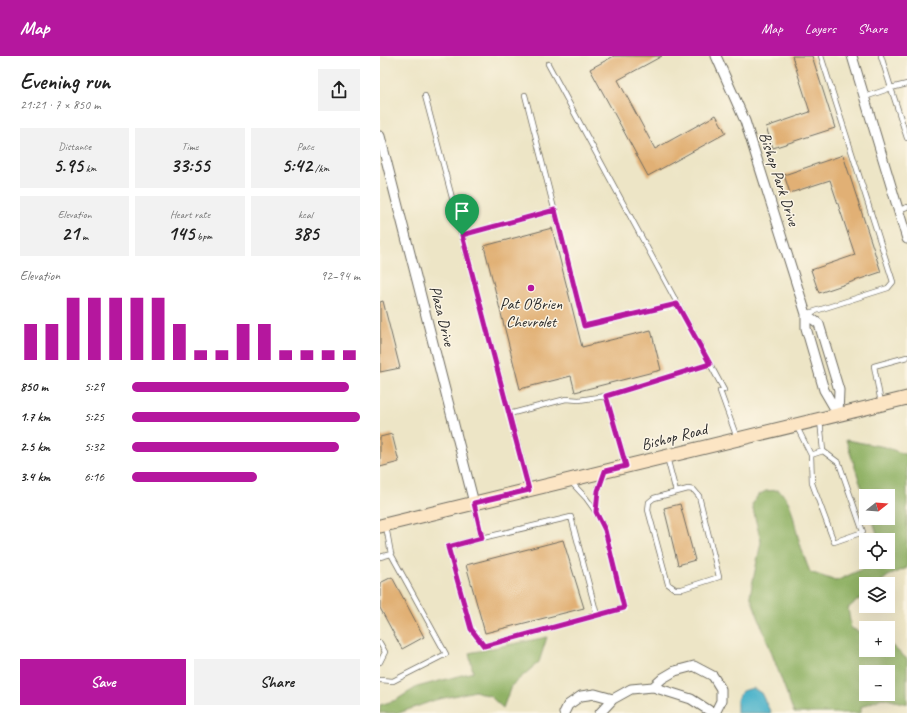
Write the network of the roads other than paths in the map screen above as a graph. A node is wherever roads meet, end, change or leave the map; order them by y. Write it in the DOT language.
graph roads {
  1 [pos="716,56"];
  2 [pos="822,56"];
  3 [pos="852,56"];
  4 [pos="881,56"];
  5 [pos="548,64"];
  6 [pos="907,84"];
  7 [pos="891,88"];
  8 [pos="525,95"];
  9 [pos="425,96"];
  10 [pos="864,97"];
  11 [pos="380,136"];
  12 [pos="907,138"];
  13 [pos="903,208"];
  14 [pos="555,210"];
  15 [pos="462,235"];
  16 [pos="907,238"];
  17 [pos="677,304"];
  18 [pos="806,314"];
  19 [pos="907,357"];
  20 [pos="710,364"];
  21 [pos="606,396"];
  22 [pos="907,398"];
  23 [pos="881,404"];
  24 [pos="509,414"];
  25 [pos="838,414"];
  26 [pos="819,419"];
  27 [pos="796,424"];
  28 [pos="737,439"];
  29 [pos="823,451"];
  30 [pos="811,455"];
  31 [pos="667,456"];
  32 [pos="626,466"];
  33 [pos="605,471"];
  34 [pos="569,480"];
  35 [pos="529,490"];
  36 [pos="676,492"];
  37 [pos="474,503"];
  38 [pos="596,512"];
  39 [pos="383,525"];
  40 [pos="482,538"];
  41 [pos="391,554"];
  42 [pos="380,557"];
  43 [pos="598,615"];
  44 [pos="380,643"];
  45 [pos="380,662"];
  46 [pos="380,680"];
  47 [pos="654,687"];
  48 [pos="613,700"];
  49 [pos="564,713"];
  50 [pos="600,713"];
  51 [pos="714,713"];
  1 -- 18 [label="street, Bishop Park Drive"];
  2 -- 18 [label="lane"];
  3 -- 10 [label="street"];
  4 -- 7 [label="lane"];
  5 -- 17 [label="lane"];
  6 -- 7 [label="lane"];
  7 -- 10 [label="lane"];
  7 -- 12 [label="lane"];
  8 -- 14 [label="lane"];
  9 -- 15 [label="lane"];
  10 -- 13 [label="street"];
  11 -- 37 [label="street, Plaza Drive"];
  13 -- 16 [label="street"];
  14 -- 15 [label="lane"];
  14 -- 17 [label="lane"];
  15 -- 24 [label="lane"];
  17 -- 20 [label="lane"];
  18 -- 25 [label="street, Bishop Park Drive"];
  18 -- 25 [label="street, Bishop Park Drive"];
  19 -- 23 [label="lane"];
  20 -- 21 [label="lane"];
  20 -- 28 [label="lane"];
  21 -- 24 [label="lane"];
  21 -- 32 [label="lane"];
  22 -- 23 [label="main road, Bishop Road"];
  23 -- 25 [label="main road, Bishop Road"];
  24 -- 35 [label="lane"];
  25 -- 26 [label="main road, Bishop Road"];
  26 -- 27 [label="main road, Bishop Road"];
  26 -- 29 [label="lane"];
  27 -- 28 [label="main road, Bishop Road"];
  27 -- 30 [label="lane"];
  28 -- 31 [label="main road, Bishop Road"];
  29 -- 30 [label="lane"];
  29 -- 30 [label="lane"];
  31 -- 32 [label="main road, Bishop Road"];
  31 -- 36 [label="lane"];
  32 -- 33 [label="main road, Bishop Road"];
  33 -- 34 [label="main road, Bishop Road"];
  33 -- 38 [label="lane"];
  34 -- 35 [label="main road, Bishop Road"];
  34 -- 38 [label="lane"];
  35 -- 37 [label="main road, Bishop Road"];
  36 -- 36 [label="lane"];
  37 -- 39 [label="main road, Bishop Road"];
  37 -- 40 [label="lane"];
  38 -- 43 [label="lane"];
  39 -- 41 [label="lane"];
  40 -- 43 [label="lane"];
  40 -- 43 [label="lane"];
  41 -- 42 [label="lane"];
  41 -- 46 [label="lane"];
  44 -- 45 [label="lane"];
  47 -- 48 [label="street"];
  47 -- 51 [label="street"];
  47 -- 51 [label="street"];
  48 -- 49 [label="street"];
  48 -- 50 [label="street"];
}
